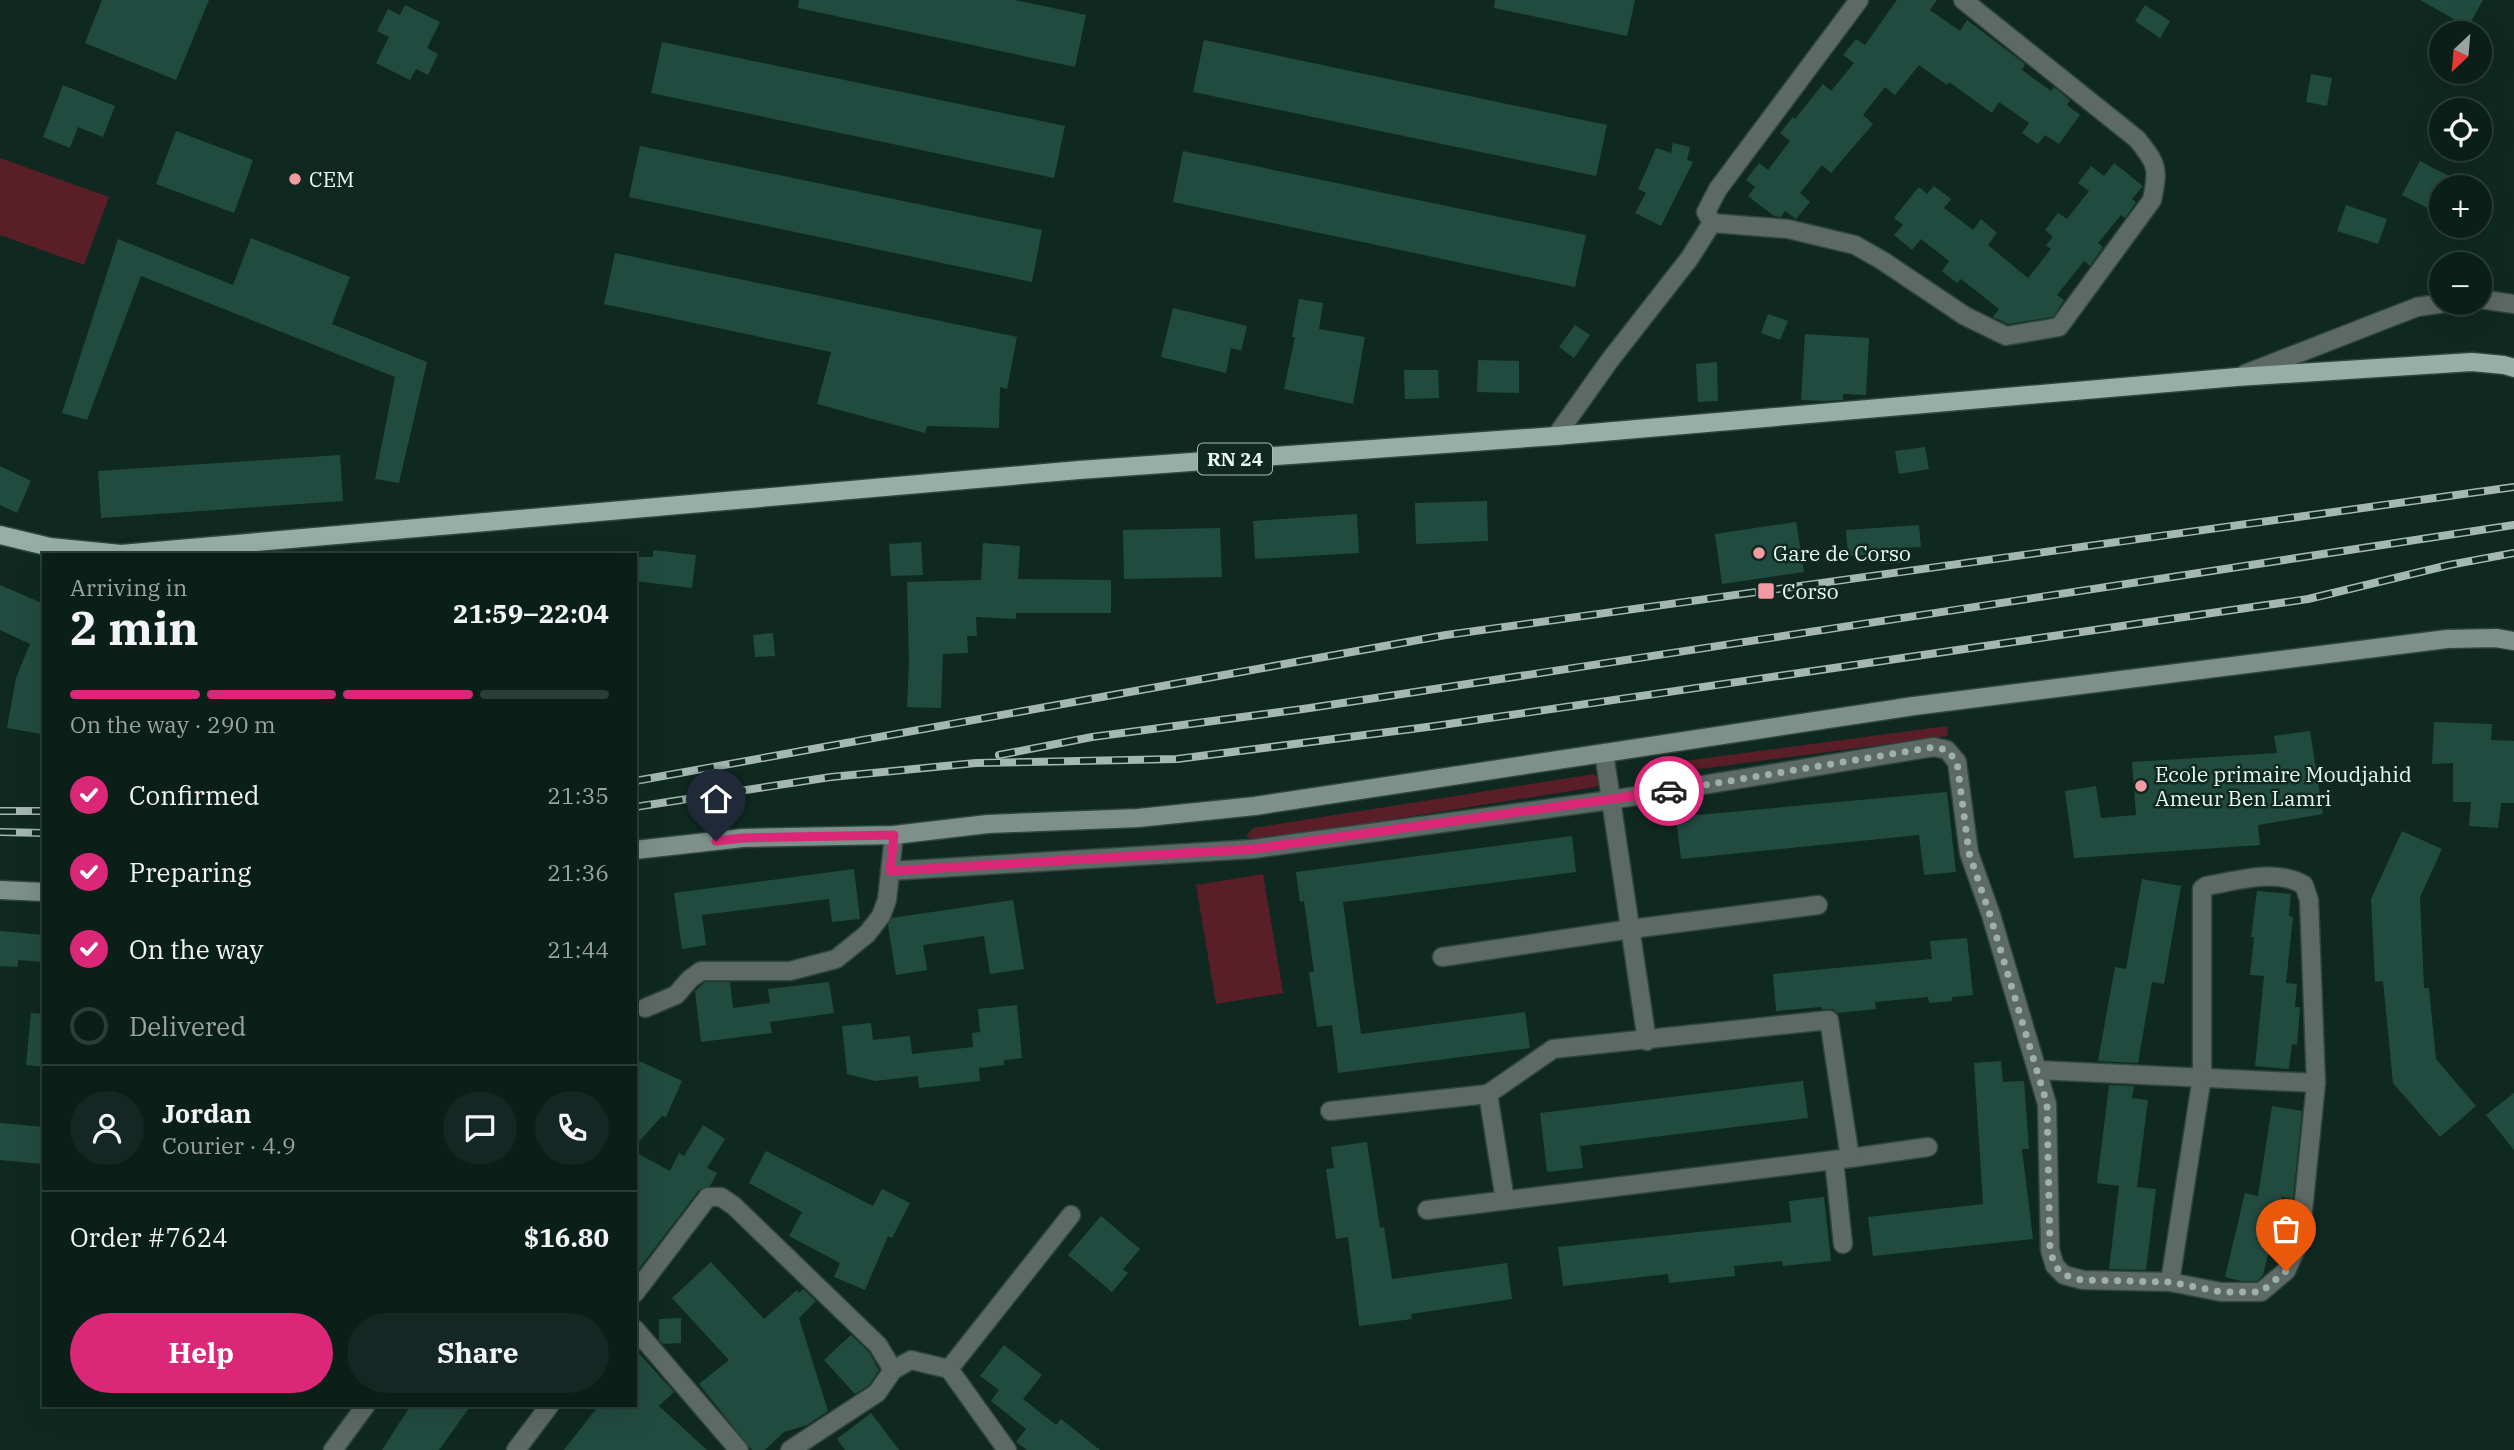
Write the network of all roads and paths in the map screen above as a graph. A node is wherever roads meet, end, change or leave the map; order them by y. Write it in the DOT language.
graph roads {
  1 [pos="1859,0"];
  2 [pos="1964,0"];
  3 [pos="1712,223"];
  4 [pos="2492,301"];
  5 [pos="2514,304"];
  6 [pos="2429,305"];
  7 [pos="2514,369"];
  8 [pos="2237,377"];
  9 [pos="1556,436"];
  10 [pos="0,535"];
  11 [pos="290,547"];
  12 [pos="111,553"];
  13 [pos="145,553"];
  14 [pos="2514,641"];
  15 [pos="1604,753"];
  16 [pos="1611,800"];
  17 [pos="894,835"];
  18 [pos="637,850"];
  19 [pos="890,871"];
  20 [pos="0,890"];
  21 [pos="42,892"];
  22 [pos="1818,905"];
  23 [pos="1631,929"];
  24 [pos="1442,957"];
  25 [pos="645,1008"];
  26 [pos="1647,1041"];
  27 [pos="2037,1070"];
  28 [pos="2202,1077"];
  29 [pos="2316,1083"];
  30 [pos="1488,1094"];
  31 [pos="1330,1111"];
  32 [pos="1928,1147"];
  33 [pos="1842,1159"];
  34 [pos="1505,1200"];
  35 [pos="1427,1210"];
  36 [pos="1071,1215"];
  37 [pos="1843,1244"];
  38 [pos="2170,1282"];
  39 [pos="637,1290"];
  40 [pos="637,1331"];
  41 [pos="948,1369"];
  42 [pos="893,1370"];
  43 [pos="365,1407"];
  44 [pos="548,1407"];
  45 [pos="333,1450"];
  46 [pos="516,1450"];
  47 [pos="739,1450"];
  48 [pos="790,1450"];
  49 [pos="1007,1450"];
  1 -- 3 [label="street"];
  2 -- 3 [label="street"];
  3 -- 9 [label="street"];
  4 -- 5 [label="street"];
  6 -- 8 [label="street"];
  7 -- 8 [label="main road, RN 24"];
  8 -- 9 [label="main road, RN 24"];
  9 -- 11 [label="main road, RN 24"];
  10 -- 12 [label="main road, RN 24"];
  11 -- 13 [label="main road, RN 24"];
  14 -- 15 [label="street"];
  15 -- 16 [label="street"];
  15 -- 17 [label="street"];
  16 -- 19 [label="street"];
  16 -- 23 [label="street"];
  16 -- 27 [label="street"];
  17 -- 18 [label="street"];
  17 -- 19 [label="street"];
  19 -- 25 [label="street"];
  20 -- 21 [label="street"];
  22 -- 23 [label="street"];
  23 -- 24 [label="street"];
  23 -- 26 [label="street"];
  26 -- 30 [label="street"];
  26 -- 33 [label="street"];
  27 -- 28 [label="street"];
  27 -- 38 [label="street"];
  28 -- 29 [label="street"];
  28 -- 29 [label="street"];
  28 -- 38 [label="street"];
  29 -- 38 [label="street"];
  30 -- 31 [label="street"];
  30 -- 34 [label="street"];
  32 -- 33 [label="street"];
  33 -- 34 [label="street"];
  33 -- 37 [label="street"];
  34 -- 35 [label="street"];
  36 -- 41 [label="street"];
  39 -- 42 [label="street"];
  40 -- 47 [label="street"];
  41 -- 42 [label="street"];
  41 -- 49 [label="street"];
  42 -- 48 [label="street"];
  43 -- 45 [label="street"];
  44 -- 46 [label="street"];
}
